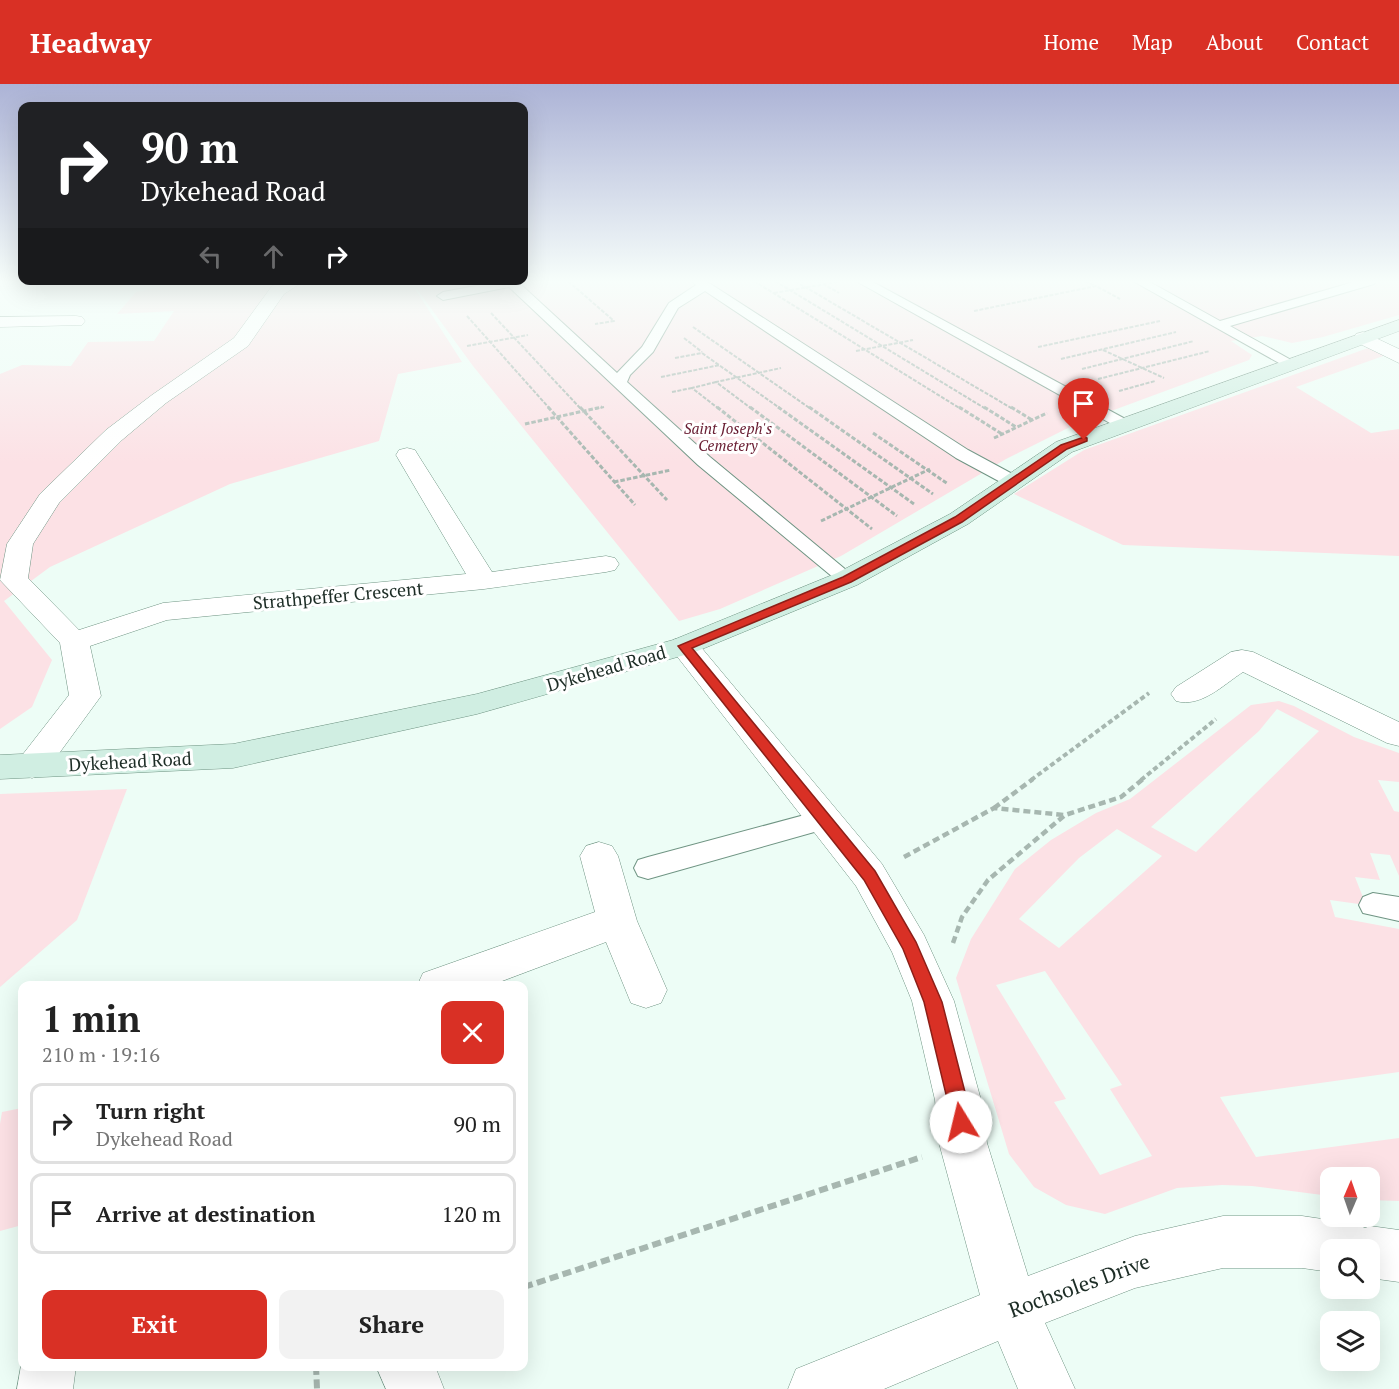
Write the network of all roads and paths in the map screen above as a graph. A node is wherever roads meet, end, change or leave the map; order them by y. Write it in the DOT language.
graph roads {
  1 [pos="241,342"];
  2 [pos="495,342"];
  3 [pos="518,342"];
  4 [pos="576,342"];
  5 [pos="653,342"];
  6 [pos="714,342"];
  7 [pos="791,342"];
  8 [pos="852,342"];
  9 [pos="876,342"];
  10 [pos="905,342"];
  11 [pos="973,342"];
  12 [pos="1062,342"];
  13 [pos="1131,342"];
  14 [pos="1191,342"];
  15 [pos="1207,342"];
  16 [pos="1248,342"];
  17 [pos="1352,342"];
  18 [pos="1370,342"];
  19 [pos="490,343"];
  20 [pos="900,343"];
  21 [pos="467,346"];
  22 [pos="883,346"];
  23 [pos="1033,348"];
  24 [pos="1102,349"];
  25 [pos="865,350"];
  26 [pos="1399,357"];
  27 [pos="1122,359"];
  28 [pos="819,360"];
  29 [pos="1288,364"];
  30 [pos="720,365"];
  31 [pos="631,366"];
  32 [pos="1022,368"];
  33 [pos="1143,368"];
  34 [pos="759,373"];
  35 [pos="737,377"];
  36 [pos="1041,379"];
  37 [pos="716,382"];
  38 [pos="621,384"];
  39 [pos="1060,389"];
  40 [pos="1077,398"];
  41 [pos="638,400"];
  42 [pos="582,411"];
  43 [pos="555,417"];
  44 [pos="1032,420"];
  45 [pos="525,424"];
  46 [pos="1123,424"];
  47 [pos="1017,427"];
  48 [pos="1011,430"];
  49 [pos="1002,434"];
  50 [pos="1019,435"];
  51 [pos="962,454"];
  52 [pos="407,455"];
  53 [pos="704,461"];
  54 [pos="645,476"];
  55 [pos="909,478"];
  56 [pos="614,482"];
  57 [pos="1014,482"];
  58 [pos="890,487"];
  59 [pos="933,494"];
  60 [pos="870,497"];
  61 [pos="667,500"];
  62 [pos="914,504"];
  63 [pos="635,506"];
  64 [pos="845,509"];
  65 [pos="898,517"];
  66 [pos="872,529"];
  67 [pos="790,535"];
  68 [pos="606,564"];
  69 [pos="847,579"];
  70 [pos="484,581"];
  71 [pos="74,641"];
  72 [pos="684,646"];
  73 [pos="1187,694"];
  74 [pos="1399,735"];
  75 [pos="32,766"];
  76 [pos="0,767"];
  77 [pos="994,808"];
  78 [pos="1065,815"];
  79 [pos="824,820"];
  80 [pos="599,856"];
  81 [pos="648,868"];
  82 [pos="869,875"];
  83 [pos="617,921"];
  84 [pos="452,981"];
  85 [pos="646,990"];
  86 [pos="933,1002"];
  87 [pos="963,1143"];
  88 [pos="1320,1245"];
  89 [pos="1380,1253"];
  90 [pos="1399,1256"];
  91 [pos="528,1286"];
  92 [pos="1011,1309"];
  93 [pos="47,1371"];
  94 [pos="316,1371"];
  95 [pos="407,1371"];
  96 [pos="45,1389"];
  97 [pos="317,1389"];
  98 [pos="416,1389"];
  99 [pos="816,1389"];
  100 [pos="1047,1389"];
  1 -- 71 [label="street"];
  2 -- 19 [label="path"];
  3 -- 42 [label="path"];
  4 -- 38 [label="lane"];
  5 -- 31 [label="lane"];
  6 -- 34 [label="path"];
  7 -- 28 [label="lane"];
  8 -- 25 [label="path"];
  9 -- 22 [label="path"];
  10 -- 20 [label="path"];
  11 -- 32 [label="lane"];
  12 -- 23 [label="path"];
  13 -- 24 [label="path"];
  14 -- 27 [label="path"];
  15 -- 33 [label="path"];
  16 -- 29 [label="lane"];
  17 -- 29 [label="street, Dykehead Road"];
  18 -- 26 [label="street"];
  19 -- 21 [label="path"];
  19 -- 43 [label="path"];
  20 -- 22 [label="path"];
  20 -- 44 [label="path"];
  22 -- 25 [label="path"];
  22 -- 47 [label="path"];
  24 -- 27 [label="path"];
  24 -- 32 [label="path"];
  25 -- 28 [label="path"];
  25 -- 49 [label="path"];
  27 -- 33 [label="path"];
  27 -- 36 [label="path"];
  28 -- 34 [label="path"];
  28 -- 51 [label="lane"];
  29 -- 46 [label="street, Dykehead Road"];
  30 -- 31 [label="path"];
  30 -- 35 [label="path"];
  30 -- 38 [label="path"];
  31 -- 38 [label="lane"];
  32 -- 36 [label="lane"];
  33 -- 39 [label="path"];
  33 -- 40 [label="path"];
  34 -- 35 [label="path"];
  34 -- 55 [label="path"];
  35 -- 37 [label="path"];
  35 -- 58 [label="path"];
  36 -- 39 [label="lane"];
  37 -- 60 [label="path"];
  37 -- 64 [label="path"];
  38 -- 41 [label="lane"];
  39 -- 40 [label="lane"];
  40 -- 44 [label="path"];
  40 -- 46 [label="lane"];
  41 -- 42 [label="path"];
  41 -- 53 [label="lane"];
  42 -- 43 [label="path"];
  42 -- 54 [label="path"];
  43 -- 45 [label="path"];
  43 -- 56 [label="path"];
  44 -- 47 [label="path"];
  46 -- 57 [label="street, Dykehead Road"];
  47 -- 48 [label="path"];
  48 -- 49 [label="path"];
  48 -- 50 [label="path"];
  49 -- 51 [label="path"];
  51 -- 55 [label="path"];
  51 -- 57 [label="lane"];
  52 -- 70 [label="street"];
  53 -- 54 [label="path"];
  53 -- 67 [label="lane"];
  54 -- 56 [label="path"];
  54 -- 61 [label="path"];
  55 -- 58 [label="path"];
  55 -- 59 [label="path"];
  56 -- 63 [label="path"];
  57 -- 69 [label="street, Dykehead Road"];
  58 -- 60 [label="path"];
  58 -- 62 [label="path"];
  60 -- 64 [label="path"];
  60 -- 65 [label="path"];
  64 -- 66 [label="path"];
  64 -- 67 [label="path"];
  67 -- 69 [label="lane"];
  68 -- 70 [label="street, Strathpeffer Crescent"];
  69 -- 72 [label="street, Dykehead Road"];
  70 -- 71 [label="street, Strathpeffer Crescent"];
  71 -- 75 [label="street"];
  72 -- 75 [label="street, Dykehead Road"];
  72 -- 79 [label="street"];
  73 -- 74 [label="street"];
  73 -- 77 [label="path"];
  73 -- 78 [label="path"];
  75 -- 76 [label="street, Dykehead Road"];
  77 -- 78 [label="path"];
  77 -- 82 [label="path"];
  78 -- 86 [label="path"];
  79 -- 81 [label="lane"];
  79 -- 82 [label="street"];
  80 -- 83 [label="street"];
  82 -- 86 [label="street"];
  83 -- 84 [label="street"];
  83 -- 85 [label="street"];
  86 -- 87 [label="street"];
  87 -- 91 [label="path"];
  87 -- 92 [label="street"];
  88 -- 92 [label="street, Rochsoles Drive"];
  89 -- 90 [label="street"];
  92 -- 99 [label="street, Rochsoles Drive"];
  92 -- 100 [label="street"];
  93 -- 96 [label="street"];
  94 -- 97 [label="path"];
  95 -- 98 [label="street"];
}
